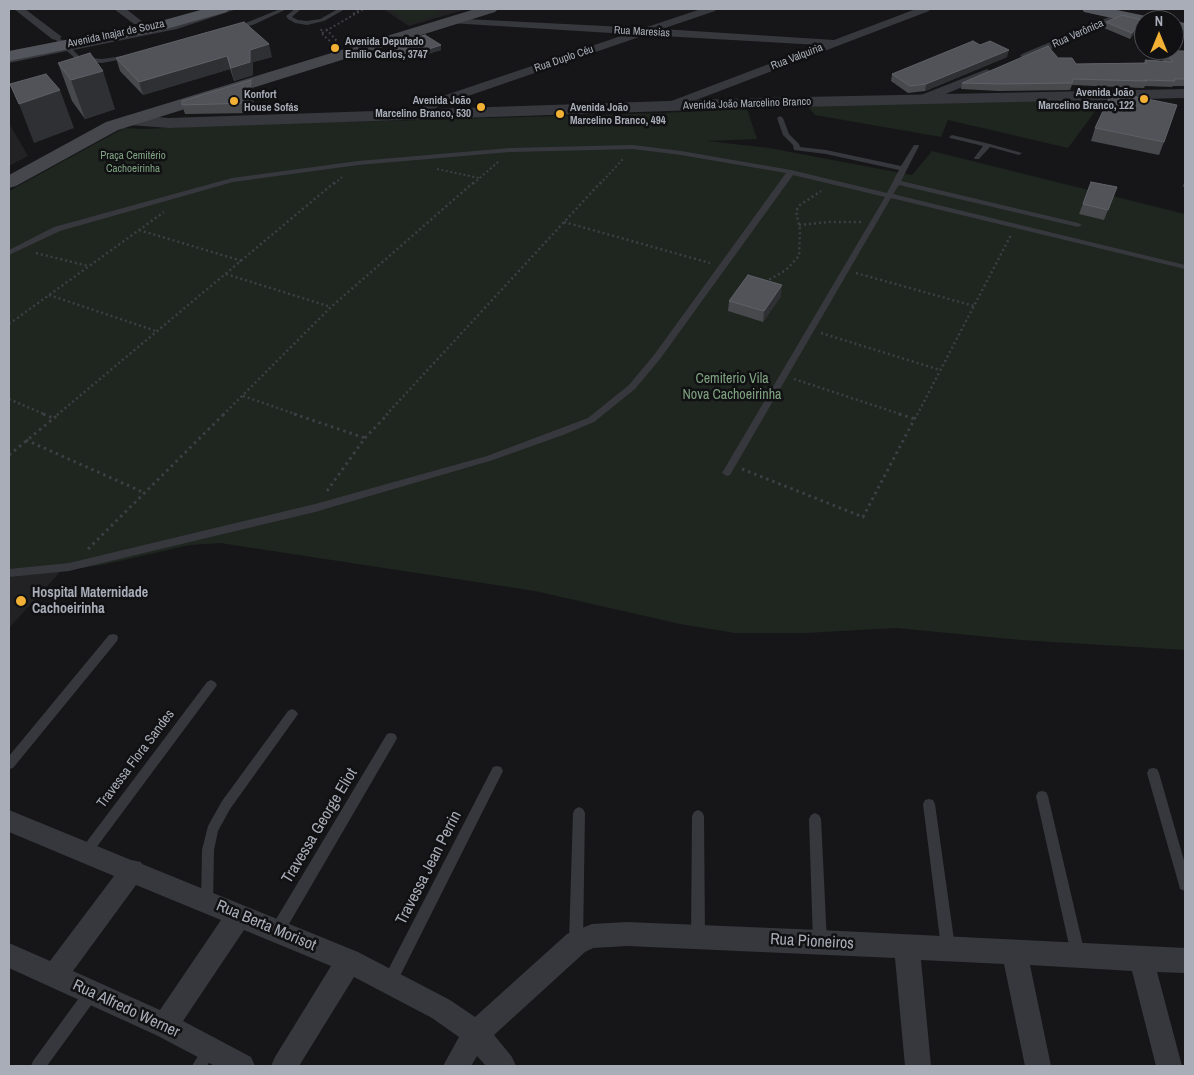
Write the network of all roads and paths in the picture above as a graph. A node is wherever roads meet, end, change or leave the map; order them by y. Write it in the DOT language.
graph roads {
  1 [pos="19,9"];
  2 [pos="119,9"];
  3 [pos="189,9"];
  4 [pos="221,9"];
  5 [pos="234,9"];
  6 [pos="284,9"];
  7 [pos="298,9"];
  8 [pos="342,9"];
  9 [pos="364,9"];
  10 [pos="490,9"];
  11 [pos="711,9"];
  12 [pos="925,9"];
  13 [pos="1090,9"];
  14 [pos="1121,15"];
  15 [pos="267,17"];
  16 [pos="1134,18"];
  17 [pos="285,19"];
  18 [pos="450,20"];
  19 [pos="138,22"];
  20 [pos="228,31"];
  21 [pos="641,32"];
  22 [pos="322,33"];
  23 [pos="332,42"];
  24 [pos="835,43"];
  25 [pos="63,44"];
  26 [pos="324,44"];
  27 [pos="9,46"];
  28 [pos="137,54"];
  29 [pos="9,56"];
  30 [pos="9,61"];
  31 [pos="1014,61"];
  32 [pos="996,69"];
  33 [pos="1185,93"];
  34 [pos="925,98"];
  35 [pos="670,106"];
  36 [pos="420,114"];
  37 [pos="780,118"];
  38 [pos="129,120"];
  39 [pos="952,137"];
  40 [pos="916,146"];
  41 [pos="988,146"];
  42 [pos="633,147"];
  43 [pos="510,150"];
  44 [pos="1018,153"];
  45 [pos="977,158"];
  46 [pos="358,164"];
  47 [pos="904,169"];
  48 [pos="790,172"];
  49 [pos="9,182"];
  50 [pos="834,182"];
  51 [pos="897,182"];
  52 [pos="888,196"];
  53 [pos="168,209"];
  54 [pos="564,222"];
  55 [pos="874,223"];
  56 [pos="799,225"];
  57 [pos="1078,225"];
  58 [pos="1016,226"];
  59 [pos="139,229"];
  60 [pos="17,248"];
  61 [pos="9,252"];
  62 [pos="242,261"];
  63 [pos="88,266"];
  64 [pos="723,267"];
  65 [pos="1185,267"];
  66 [pos="846,270"];
  67 [pos="226,274"];
  68 [pos="764,283"];
  69 [pos="49,295"];
  70 [pos="974,306"];
  71 [pos="331,307"];
  72 [pos="9,324"];
  73 [pos="810,330"];
  74 [pos="157,332"];
  75 [pos="940,370"];
  76 [pos="784,375"];
  77 [pos="243,396"];
  78 [pos="9,399"];
  79 [pos="53,418"];
  80 [pos="915,419"];
  81 [pos="365,438"];
  82 [pos="26,440"];
  83 [pos="9,455"];
  84 [pos="732,464"];
  85 [pos="727,473"];
  86 [pos="145,493"];
  87 [pos="315,508"];
  88 [pos="70,567"];
  89 [pos="9,573"];
  90 [pos="113,638"];
  91 [pos="211,685"];
  92 [pos="292,714"];
  93 [pos="391,738"];
  94 [pos="9,764"];
  95 [pos="497,771"];
  96 [pos="1153,773"];
  97 [pos="1042,796"];
  98 [pos="929,804"];
  99 [pos="579,814"];
  100 [pos="698,816"];
  101 [pos="815,819"];
  102 [pos="12,828"];
  103 [pos="86,852"];
  104 [pos="132,870"];
  105 [pos="1185,885"];
  106 [pos="207,902"];
  107 [pos="239,915"];
  108 [pos="277,931"];
  109 [pos="698,938"];
  110 [pos="820,942"];
  111 [pos="576,943"];
  112 [pos="907,947"];
  113 [pos="948,947"];
  114 [pos="1014,951"];
  115 [pos="1078,954"];
  116 [pos="1142,958"];
  117 [pos="12,961"];
  118 [pos="349,961"];
  119 [pos="1185,961"];
  120 [pos="54,976"];
  121 [pos="390,981"];
  122 [pos="92,992"];
  123 [pos="165,1026"];
  124 [pos="476,1034"];
  125 [pos="204,1058"];
  126 [pos="38,1066"];
  127 [pos="242,1066"];
  128 [pos="284,1066"];
  129 [pos="456,1066"];
  130 [pos="503,1066"];
  131 [pos="918,1066"];
  132 [pos="1038,1066"];
  133 [pos="1169,1066"];
  1 -- 25 [label="street"];
  2 -- 19 [label="street"];
  3 -- 19 [label="main road, Avenida Inajar de Souza"];
  4 -- 25 [label="main road, Avenida Inajar de Souza"];
  5 -- 25 [label="lane"];
  6 -- 15 [label="lane"];
  7 -- 17 [label="lane"];
  8 -- 17 [label="lane"];
  9 -- 22 [label="path, bridge"];
  10 -- 18 [label="main road"];
  11 -- 21 [label="street, Rua Duplo Céu"];
  12 -- 24 [label="street, Rua Valquiria"];
  13 -- 14 [label="main road"];
  14 -- 16 [label="main road"];
  14 -- 31 [label="street, Rua Verônica"];
  15 -- 17 [label="lane"];
  15 -- 20 [label="lane"];
  18 -- 21 [label="street, Rua Maresias"];
  18 -- 38 [label="main road"];
  19 -- 25 [label="main road, Avenida Inajar de Souza"];
  21 -- 24 [label="street, Rua Maresias"];
  21 -- 36 [label="street, Rua Duplo Céu"];
  22 -- 23 [label="path"];
  22 -- 23 [label="path"];
  23 -- 26 [label="path"];
  24 -- 35 [label="street, Rua Valquiria"];
  25 -- 27 [label="main road, Avenida Inajar de Souza"];
  25 -- 28 [label="lane"];
  25 -- 29 [label="main road, Avenida Inajar de Souza"];
  25 -- 30 [label="lane"];
  32 -- 34 [label="street"];
  33 -- 34 [label="street, Avenida João Marcelino Branco"];
  34 -- 35 [label="street, Avenida João Marcelino Branco"];
  35 -- 36 [label="street, Avenida João Marcelino Branco"];
  36 -- 38 [label="street, Avenida João Marcelino Branco"];
  37 -- 47 [label="lane"];
  38 -- 49 [label="main road"];
  39 -- 41 [label="lane"];
  40 -- 47 [label="lane"];
  41 -- 44 [label="lane"];
  41 -- 45 [label="lane"];
  42 -- 43 [label="lane"];
  42 -- 48 [label="lane"];
  42 -- 54 [label="path"];
  43 -- 46 [label="lane"];
  43 -- 71 [label="path"];
  46 -- 60 [label="lane"];
  46 -- 62 [label="path"];
  47 -- 51 [label="lane"];
  48 -- 50 [label="lane"];
  48 -- 64 [label="lane"];
  50 -- 52 [label="lane"];
  50 -- 56 [label="path"];
  51 -- 52 [label="lane"];
  51 -- 57 [label="lane"];
  52 -- 55 [label="lane"];
  52 -- 58 [label="lane"];
  53 -- 59 [label="path"];
  54 -- 64 [label="path"];
  54 -- 81 [label="path"];
  55 -- 56 [label="path"];
  55 -- 66 [label="lane"];
  56 -- 68 [label="path"];
  58 -- 65 [label="lane"];
  58 -- 70 [label="path"];
  59 -- 62 [label="path"];
  59 -- 63 [label="path"];
  60 -- 61 [label="lane"];
  60 -- 63 [label="path"];
  62 -- 67 [label="path"];
  63 -- 69 [label="path"];
  64 -- 87 [label="lane"];
  66 -- 70 [label="path"];
  66 -- 73 [label="lane"];
  67 -- 71 [label="path"];
  67 -- 74 [label="path"];
  69 -- 72 [label="path"];
  69 -- 74 [label="path"];
  70 -- 75 [label="path"];
  71 -- 77 [label="path"];
  73 -- 75 [label="path"];
  73 -- 76 [label="lane"];
  74 -- 79 [label="path"];
  75 -- 80 [label="path"];
  76 -- 80 [label="path"];
  76 -- 84 [label="lane"];
  77 -- 81 [label="path"];
  77 -- 86 [label="path"];
  78 -- 79 [label="path"];
  79 -- 82 [label="path"];
  80 -- 84 [label="path"];
  81 -- 87 [label="path"];
  82 -- 83 [label="path"];
  82 -- 86 [label="path"];
  84 -- 85 [label="lane"];
  86 -- 88 [label="path"];
  87 -- 88 [label="lane"];
  88 -- 89 [label="lane"];
  90 -- 94 [label="lane"];
  91 -- 103 [label="lane, Travessa Flora Sandes"];
  92 -- 106 [label="lane"];
  93 -- 108 [label="lane, Travessa George Eliot"];
  95 -- 121 [label="lane, Travessa Jean Perrin"];
  96 -- 105 [label="lane"];
  97 -- 115 [label="lane"];
  98 -- 113 [label="lane"];
  99 -- 111 [label="lane"];
  100 -- 109 [label="lane"];
  101 -- 110 [label="lane"];
  102 -- 103 [label="street, Rua Berta Morisot"];
  103 -- 104 [label="street, Rua Berta Morisot"];
  104 -- 106 [label="street, Rua Berta Morisot"];
  104 -- 120 [label="street"];
  106 -- 107 [label="street, Rua Berta Morisot"];
  107 -- 108 [label="street, Rua Berta Morisot"];
  107 -- 123 [label="street"];
  108 -- 118 [label="street, Rua Berta Morisot"];
  109 -- 110 [label="street, Rua Pioneiros"];
  109 -- 111 [label="street, Rua Pioneiros"];
  110 -- 112 [label="street, Rua Pioneiros"];
  111 -- 124 [label="street, Rua Pioneiros"];
  112 -- 113 [label="street, Rua Pioneiros"];
  112 -- 131 [label="street"];
  113 -- 114 [label="street, Rua Pioneiros"];
  114 -- 115 [label="street, Rua Pioneiros"];
  114 -- 132 [label="street"];
  115 -- 116 [label="street, Rua Pioneiros"];
  116 -- 119 [label="street, Rua Pioneiros"];
  116 -- 133 [label="street"];
  117 -- 120 [label="street, Rua Alfredo Werner"];
  118 -- 121 [label="street, Rua Berta Morisot"];
  118 -- 128 [label="street"];
  120 -- 122 [label="street, Rua Alfredo Werner"];
  121 -- 124 [label="street, Rua Berta Morisot"];
  122 -- 123 [label="street, Rua Alfredo Werner"];
  122 -- 126 [label="lane"];
  123 -- 125 [label="street, Rua Alfredo Werner"];
  124 -- 129 [label="street, Rua Pioneiros"];
  124 -- 130 [label="street, Rua Berta Morisot"];
  125 -- 127 [label="street, Rua Alfredo Werner"];
}
